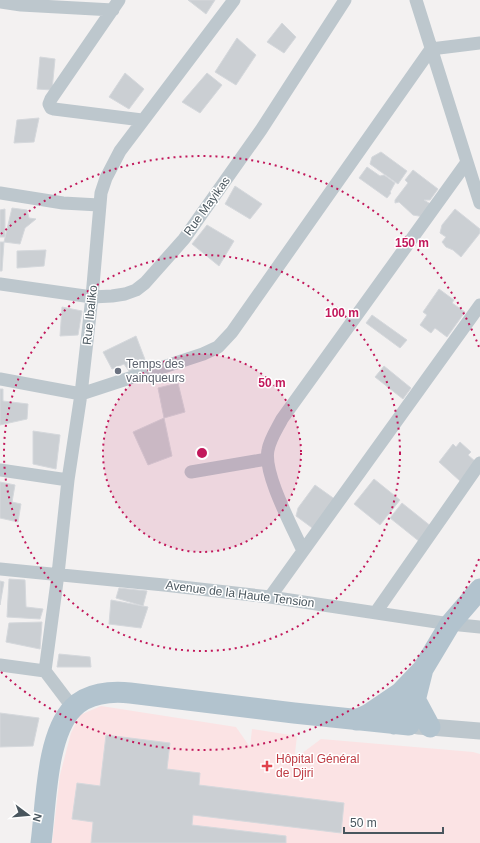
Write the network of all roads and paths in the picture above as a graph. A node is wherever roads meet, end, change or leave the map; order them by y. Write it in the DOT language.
graph roads {
  1 [pos="234,0"];
  2 [pos="345,0"];
  3 [pos="416,0"];
  4 [pos="0,2"];
  5 [pos="116,5"];
  6 [pos="480,43"];
  7 [pos="431,49"];
  8 [pos="142,120"];
  9 [pos="467,162"];
  10 [pos="0,193"];
  11 [pos="480,203"];
  12 [pos="99,205"];
  13 [pos="0,284"];
  14 [pos="92,297"];
  15 [pos="480,305"];
  16 [pos="0,379"];
  17 [pos="81,394"];
  18 [pos="267,459"];
  19 [pos="480,463"];
  20 [pos="0,470"];
  21 [pos="191,472"];
  22 [pos="68,480"];
  23 [pos="303,551"];
  24 [pos="0,569"];
  25 [pos="58,574"];
  26 [pos="480,589"];
  27 [pos="270,597"];
  28 [pos="376,612"];
  29 [pos="450,624"];
  30 [pos="480,626"];
  31 [pos="0,665"];
  32 [pos="46,670"];
  33 [pos="407,696"];
  34 [pos="73,708"];
  35 [pos="356,720"];
  36 [pos="401,725"];
  37 [pos="430,727"];
  38 [pos="480,731"];
  39 [pos="41,843"];
  1 -- 8 [label="street, Rue Ibaliko"];
  2 -- 14 [label="street, Rue Mayikas"];
  3 -- 7 [label="street"];
  4 -- 5 [label="street"];
  5 -- 8 [label="street"];
  6 -- 7 [label="street"];
  7 -- 9 [label="street"];
  7 -- 17 [label="street"];
  8 -- 12 [label="street, Rue Ibaliko"];
  9 -- 11 [label="street"];
  9 -- 18 [label="street"];
  10 -- 12 [label="street"];
  12 -- 14 [label="street, Rue Ibaliko"];
  13 -- 14 [label="street, Rue Mayikas"];
  14 -- 17 [label="street, Rue Ibaliko"];
  15 -- 23 [label="street"];
  16 -- 17 [label="street"];
  17 -- 22 [label="street, Rue Ibaliko"];
  18 -- 21 [label="street"];
  18 -- 23 [label="street"];
  19 -- 28 [label="street"];
  20 -- 22 [label="street"];
  22 -- 25 [label="street, Rue Ibaliko"];
  23 -- 27 [label="street"];
  24 -- 25 [label="street, Avenue de la Haute Tension"];
  25 -- 27 [label="street, Avenue de la Haute Tension"];
  25 -- 32 [label="street, Rue Ibaliko"];
  26 -- 29 [label="main road"];
  27 -- 28 [label="street, Avenue de la Haute Tension"];
  28 -- 29 [label="street, Avenue de la Haute Tension"];
  29 -- 30 [label="street, Avenue de la Haute Tension"];
  29 -- 33 [label="main road"];
  31 -- 32 [label="street"];
  32 -- 34 [label="street"];
  33 -- 35 [label="main road"];
  33 -- 36 [label="main road"];
  33 -- 37 [label="main road"];
  34 -- 35 [label="main road"];
  34 -- 39 [label="main road"];
  35 -- 36 [label="main road"];
  36 -- 37 [label="street"];
  37 -- 38 [label="street"];
}
